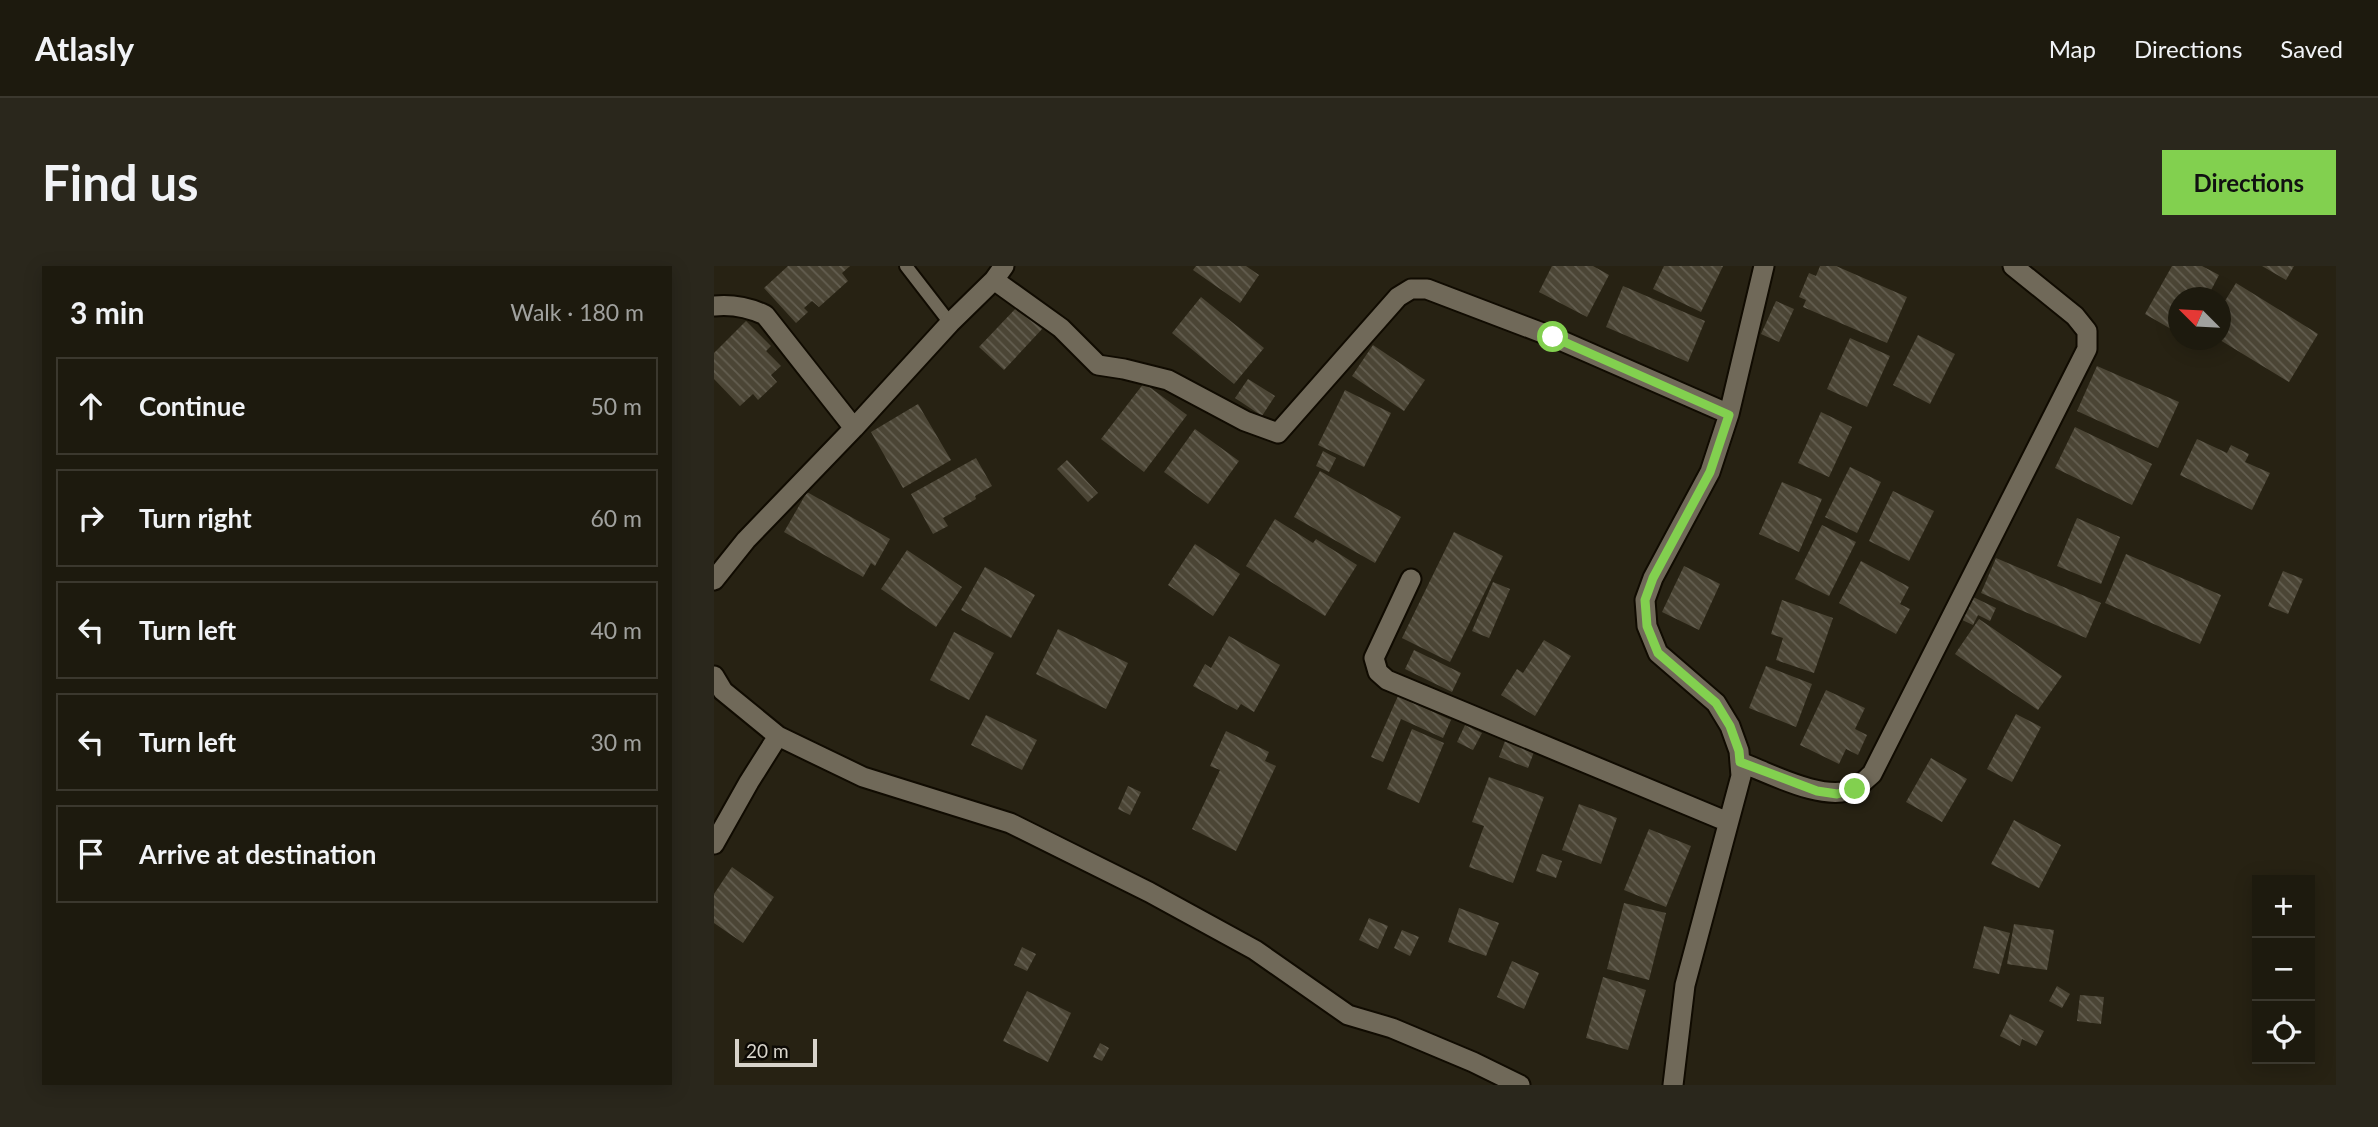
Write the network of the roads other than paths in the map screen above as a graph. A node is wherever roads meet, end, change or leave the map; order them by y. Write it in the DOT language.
graph roads {
  1 [pos="906,266"];
  2 [pos="1764,266"];
  3 [pos="2014,266"];
  4 [pos="999,273"];
  5 [pos="714,306"];
  6 [pos="950,323"];
  7 [pos="1729,415"];
  8 [pos="854,428"];
  9 [pos="1411,579"];
  10 [pos="714,580"];
  11 [pos="714,676"];
  12 [pos="778,736"];
  13 [pos="1740,762"];
  14 [pos="1728,822"];
  15 [pos="714,844"];
  16 [pos="1520,1085"];
  17 [pos="1673,1085"];
  1 -- 6 [label="lane"];
  2 -- 7 [label="street"];
  3 -- 13 [label="street"];
  4 -- 6 [label="street"];
  4 -- 7 [label="street"];
  5 -- 8 [label="street"];
  6 -- 8 [label="street"];
  7 -- 13 [label="street"];
  8 -- 10 [label="street"];
  9 -- 14 [label="street"];
  11 -- 12 [label="street"];
  12 -- 15 [label="street"];
  12 -- 16 [label="street"];
  13 -- 14 [label="street"];
  14 -- 17 [label="street"];
}
